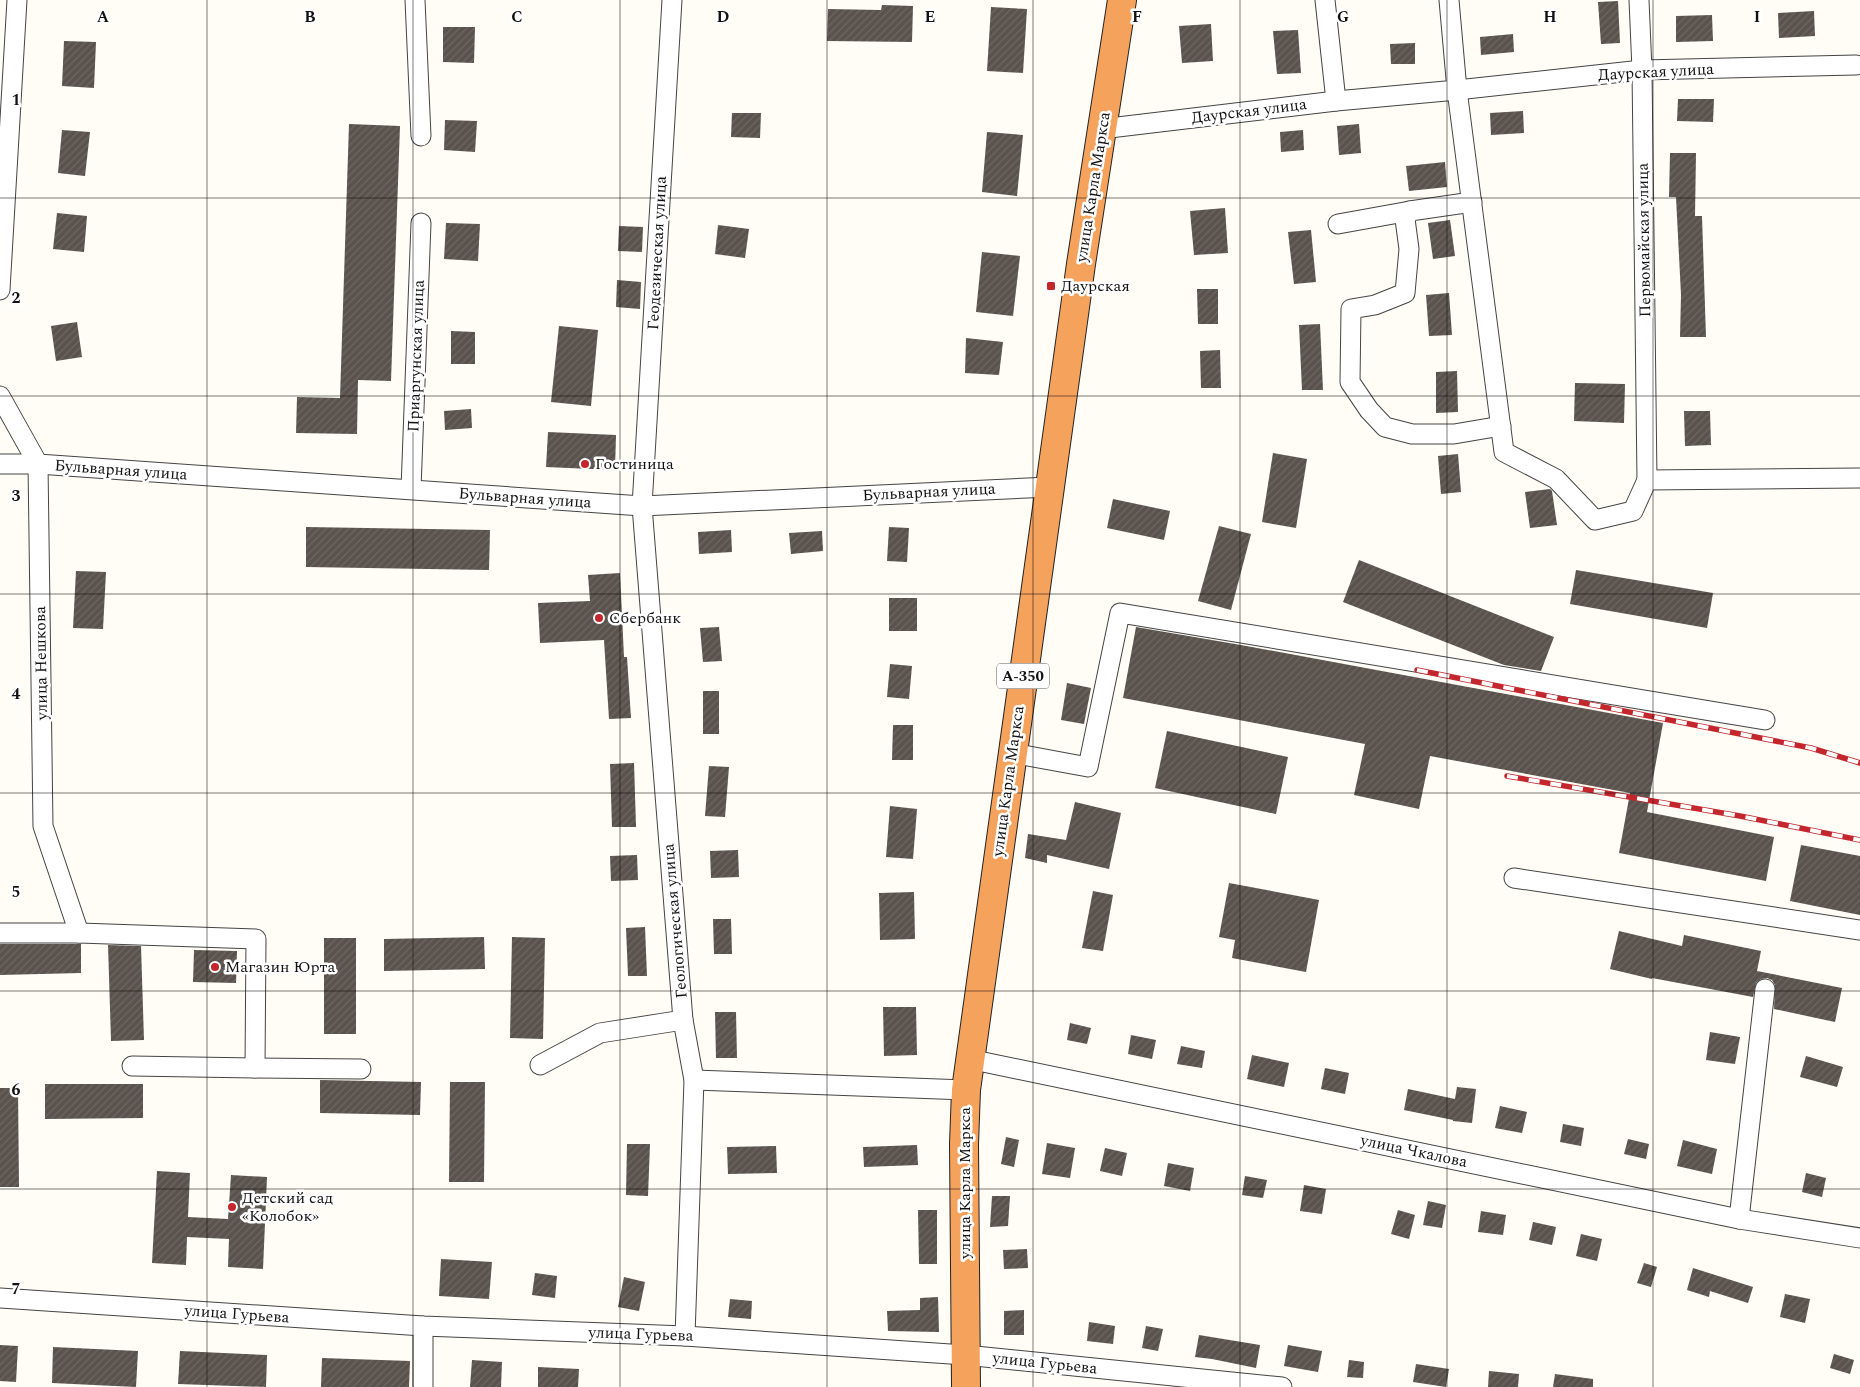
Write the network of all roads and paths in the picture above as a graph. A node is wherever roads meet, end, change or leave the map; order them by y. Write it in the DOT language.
graph roads {
  1 [pos="17,0"];
  2 [pos="415,0"];
  3 [pos="672,0"];
  4 [pos="1122,0"];
  5 [pos="1325,0"];
  6 [pos="1449,0"];
  7 [pos="1639,0"];
  8 [pos="1856,65"];
  9 [pos="1642,70"];
  10 [pos="1457,90"];
  11 [pos="1336,101"];
  12 [pos="1101,129"];
  13 [pos="421,136"];
  14 [pos="1472,202"];
  15 [pos="1410,210"];
  16 [pos="420,223"];
  17 [pos="1338,224"];
  18 [pos="0,290"];
  19 [pos="0,396"];
  20 [pos="1501,426"];
  21 [pos="0,464"];
  22 [pos="38,464"];
  23 [pos="1860,478"];
  24 [pos="1647,480"];
  25 [pos="1050,486"];
  26 [pos="411,489"];
  27 [pos="642,506"];
  28 [pos="1765,720"];
  29 [pos="1012,752"];
  30 [pos="1514,878"];
  31 [pos="1860,930"];
  32 [pos="0,933"];
  33 [pos="79,933"];
  34 [pos="1765,990"];
  35 [pos="683,1020"];
  36 [pos="970,1059"];
  37 [pos="540,1065"];
  38 [pos="132,1066"];
  39 [pos="255,1068"];
  40 [pos="361,1069"];
  41 [pos="694,1080"];
  42 [pos="966,1090"];
  43 [pos="1739,1219"];
  44 [pos="1860,1238"];
  45 [pos="0,1298"];
  46 [pos="423,1326"];
  47 [pos="685,1336"];
  48 [pos="965,1355"];
  49 [pos="424,1387"];
  50 [pos="966,1387"];
  51 [pos="1282,1387"];
  1 -- 18 [label="street"];
  2 -- 13 [label="street"];
  3 -- 27 [label="street, Геодезическая улица"];
  4 -- 12 [label="highway, улица Карла Маркса / А-350"];
  5 -- 11 [label="street"];
  6 -- 10 [label="street"];
  7 -- 9 [label="street, Первомайская улица"];
  8 -- 9 [label="street, Даурская улица"];
  9 -- 10 [label="street, Даурская улица"];
  9 -- 24 [label="street, Первомайская улица"];
  10 -- 11 [label="street, Даурская улица"];
  10 -- 14 [label="street"];
  11 -- 12 [label="street, Даурская улица"];
  12 -- 25 [label="highway, улица Карла Маркса / А-350"];
  14 -- 15 [label="street"];
  14 -- 20 [label="street"];
  15 -- 17 [label="street"];
  15 -- 20 [label="street"];
  16 -- 26 [label="street, Приаргунская улица"];
  19 -- 22 [label="street, улица Нешкова"];
  20 -- 24 [label="street"];
  21 -- 22 [label="street, Бульварная улица"];
  22 -- 26 [label="street, Бульварная улица"];
  22 -- 33 [label="street, улица Нешкова"];
  23 -- 24 [label="street"];
  25 -- 27 [label="street, Бульварная улица"];
  25 -- 29 [label="highway, улица Карла Маркса / А-350"];
  26 -- 27 [label="street, Бульварная улица"];
  27 -- 35 [label="street, Геологическая улица"];
  28 -- 29 [label="street"];
  29 -- 36 [label="highway, улица Карла Маркса / А-350"];
  30 -- 31 [label="street"];
  32 -- 33 [label="street"];
  33 -- 39 [label="street"];
  34 -- 43 [label="street"];
  35 -- 37 [label="street"];
  35 -- 41 [label="street, Геологическая улица"];
  36 -- 42 [label="highway, улица Карла Маркса / А-350"];
  36 -- 43 [label="street, улица Чкалова"];
  38 -- 39 [label="street"];
  39 -- 40 [label="street"];
  41 -- 42 [label="street"];
  41 -- 47 [label="street, Геологическая улица"];
  42 -- 48 [label="highway, улица Карла Маркса / А-350"];
  43 -- 44 [label="street, улица Чкалова"];
  45 -- 46 [label="street, улица Гурьева"];
  46 -- 47 [label="street, улица Гурьева"];
  46 -- 49 [label="street"];
  47 -- 48 [label="street, улица Гурьева"];
  48 -- 50 [label="highway, улица Карла Маркса / А-350"];
  48 -- 51 [label="street, улица Гурьева"];
}
